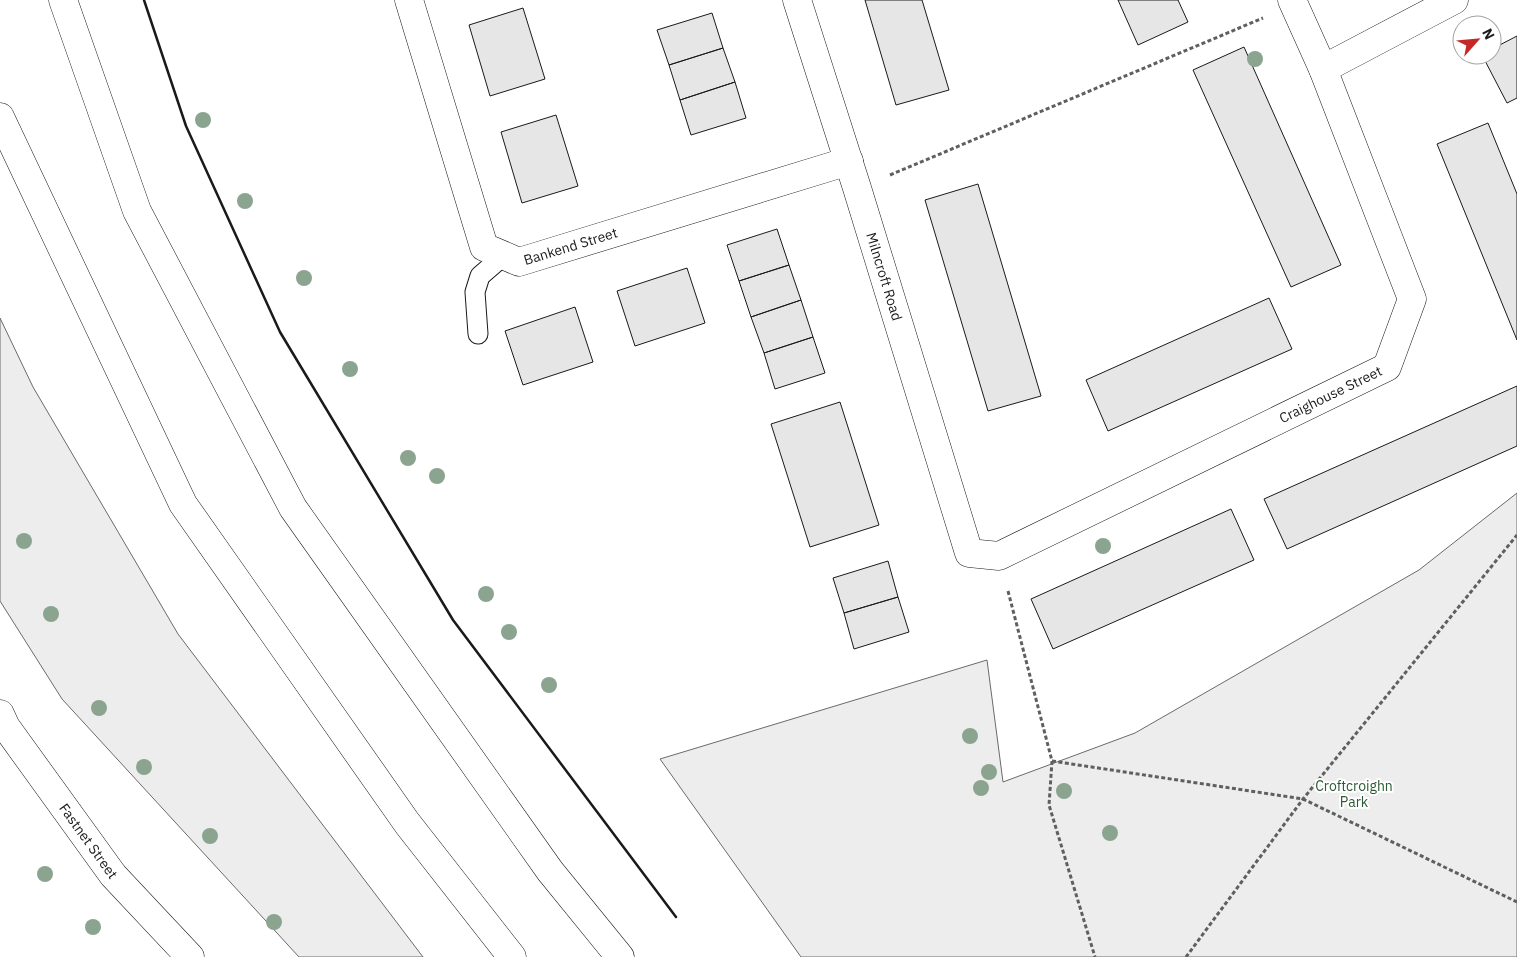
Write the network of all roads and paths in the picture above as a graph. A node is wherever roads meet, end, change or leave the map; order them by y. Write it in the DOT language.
graph roads {
  1 [pos="63,0"];
  2 [pos="409,0"];
  3 [pos="797,0"];
  4 [pos="1454,0"];
  5 [pos="1294,3"];
  6 [pos="1322,69"];
  7 [pos="0,117"];
  8 [pos="849,161"];
  9 [pos="857,188"];
  10 [pos="503,256"];
  11 [pos="478,334"];
  12 [pos="1517,535"];
  13 [pos="999,556"];
  14 [pos="0,714"];
  15 [pos="1052,761"];
  16 [pos="1303,799"];
  17 [pos="1517,902"];
  18 [pos="190,957"];
  19 [pos="512,957"];
  20 [pos="620,957"];
  21 [pos="1095,957"];
  22 [pos="1186,957"];
  1 -- 20 [label="main road"];
  2 -- 10 [label="main road, Bankend Street"];
  3 -- 8 [label="main road, Milncroft Road"];
  4 -- 6 [label="main road"];
  5 -- 6 [label="main road, Craighouse Street"];
  5 -- 9 [label="path"];
  6 -- 13 [label="main road, Craighouse Street"];
  7 -- 19 [label="main road"];
  8 -- 9 [label="main road, Milncroft Road"];
  8 -- 10 [label="main road, Bankend Street"];
  9 -- 13 [label="main road, Milncroft Road"];
  10 -- 11 [label="lane"];
  12 -- 16 [label="path"];
  13 -- 15 [label="path"];
  14 -- 18 [label="main road, Fastnet Street"];
  15 -- 16 [label="path"];
  15 -- 21 [label="path"];
  16 -- 17 [label="path"];
  16 -- 22 [label="path"];
}
